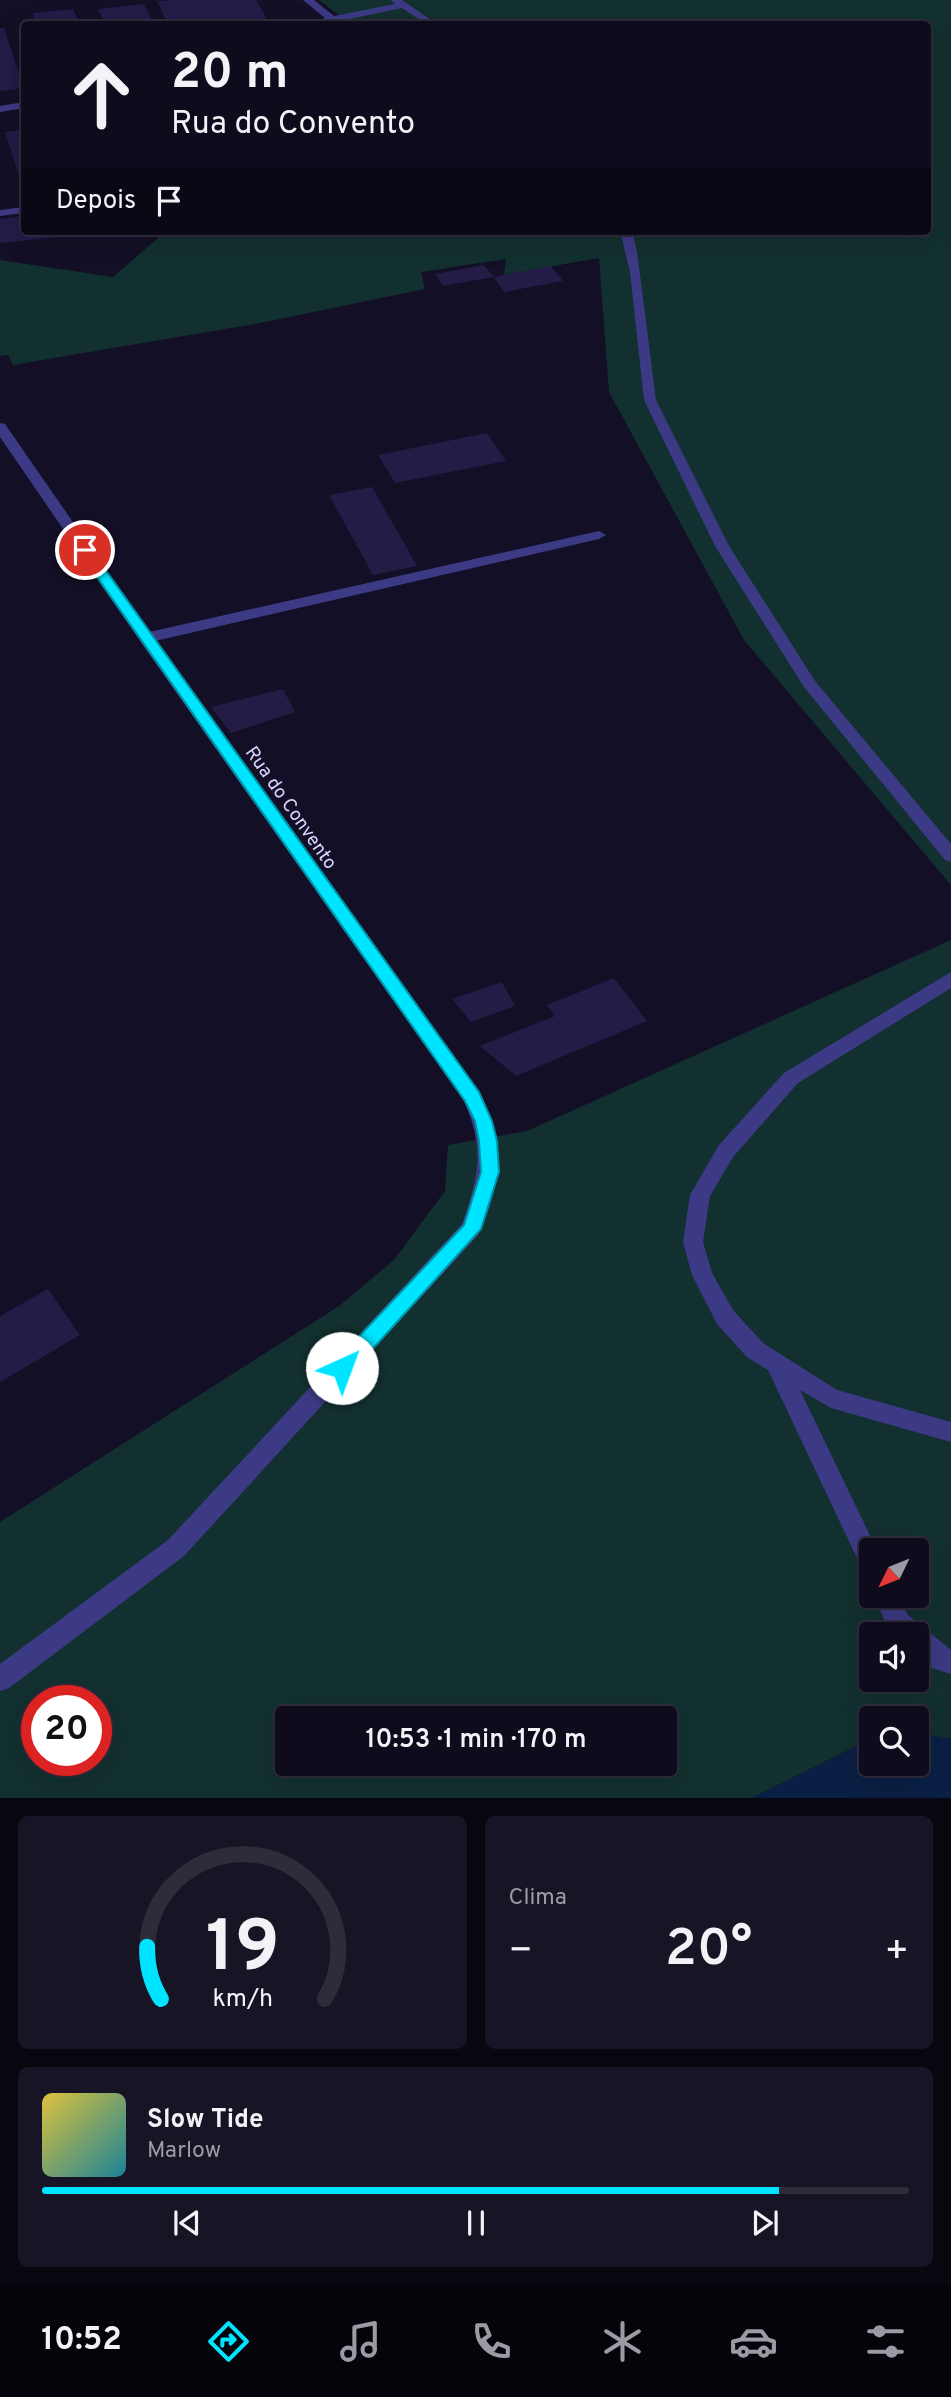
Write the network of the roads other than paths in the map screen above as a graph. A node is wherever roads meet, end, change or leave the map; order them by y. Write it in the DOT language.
graph roads {
  1 [pos="308,0"];
  2 [pos="400,2"];
  3 [pos="335,21"];
  4 [pos="339,21"];
  5 [pos="428,21"];
  6 [pos="21,106"];
  7 [pos="0,110"];
  8 [pos="21,210"];
  9 [pos="0,213"];
  10 [pos="627,235"];
  11 [pos="0,427"];
  12 [pos="598,535"];
  13 [pos="145,638"];
  14 [pos="951,856"];
  15 [pos="951,979"];
  16 [pos="776,1364"];
  17 [pos="951,1432"];
  18 [pos="859,1539"];
  19 [pos="929,1649"];
  20 [pos="951,1662"];
  21 [pos="0,1679"];
  1 -- 3 [label="street"];
  2 -- 4 [label="street"];
  2 -- 5 [label="street"];
  6 -- 7 [label="street"];
  8 -- 9 [label="street"];
  10 -- 14 [label="street"];
  11 -- 13 [label="street, Rua do Convento"];
  12 -- 13 [label="street"];
  13 -- 21 [label="street, Rua do Convento"];
  15 -- 16 [label="street"];
  16 -- 17 [label="street"];
  16 -- 18 [label="street"];
  19 -- 20 [label="street"];
}
